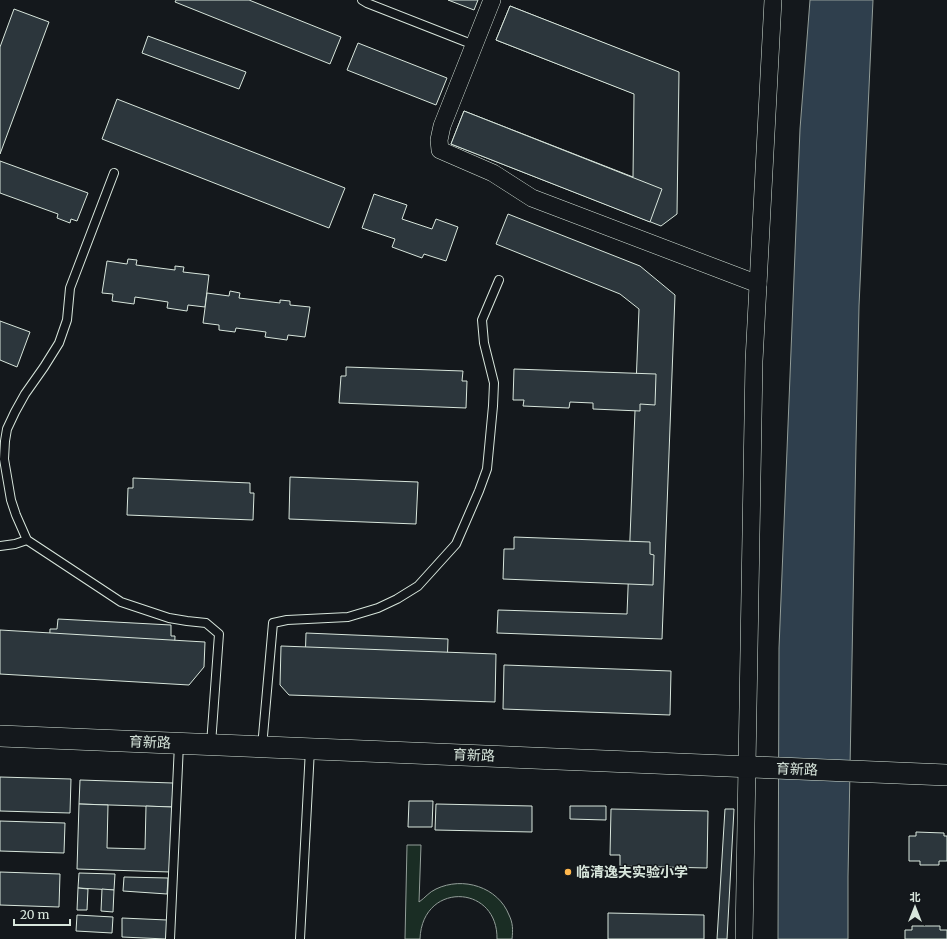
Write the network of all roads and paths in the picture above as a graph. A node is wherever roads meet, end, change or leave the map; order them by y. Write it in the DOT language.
graph roads {
  1 [pos="362,0"];
  2 [pos="492,0"];
  3 [pos="773,0"];
  4 [pos="474,45"];
  5 [pos="114,172"];
  6 [pos="499,280"];
  7 [pos="758,284"];
  8 [pos="28,540"];
  9 [pos="0,546"];
  10 [pos="0,736"];
  11 [pos="179,743"];
  12 [pos="211,745"];
  13 [pos="262,747"];
  14 [pos="310,749"];
  15 [pos="753,767"];
  16 [pos="947,775"];
  17 [pos="170,939"];
  18 [pos="300,939"];
  19 [pos="744,939"];
  1 -- 4 [label="lane"];
  2 -- 4 [label="street"];
  3 -- 7 [label="street"];
  4 -- 7 [label="street"];
  5 -- 8 [label="lane"];
  6 -- 13 [label="lane"];
  7 -- 15 [label="street"];
  8 -- 9 [label="lane"];
  8 -- 12 [label="lane"];
  10 -- 11 [label="street, 育新路"];
  11 -- 12 [label="street, 育新路"];
  11 -- 17 [label="lane"];
  12 -- 13 [label="street, 育新路"];
  13 -- 14 [label="street, 育新路"];
  14 -- 15 [label="street, 育新路"];
  14 -- 18 [label="lane"];
  15 -- 16 [label="street, 育新路"];
  15 -- 19 [label="street"];
}
